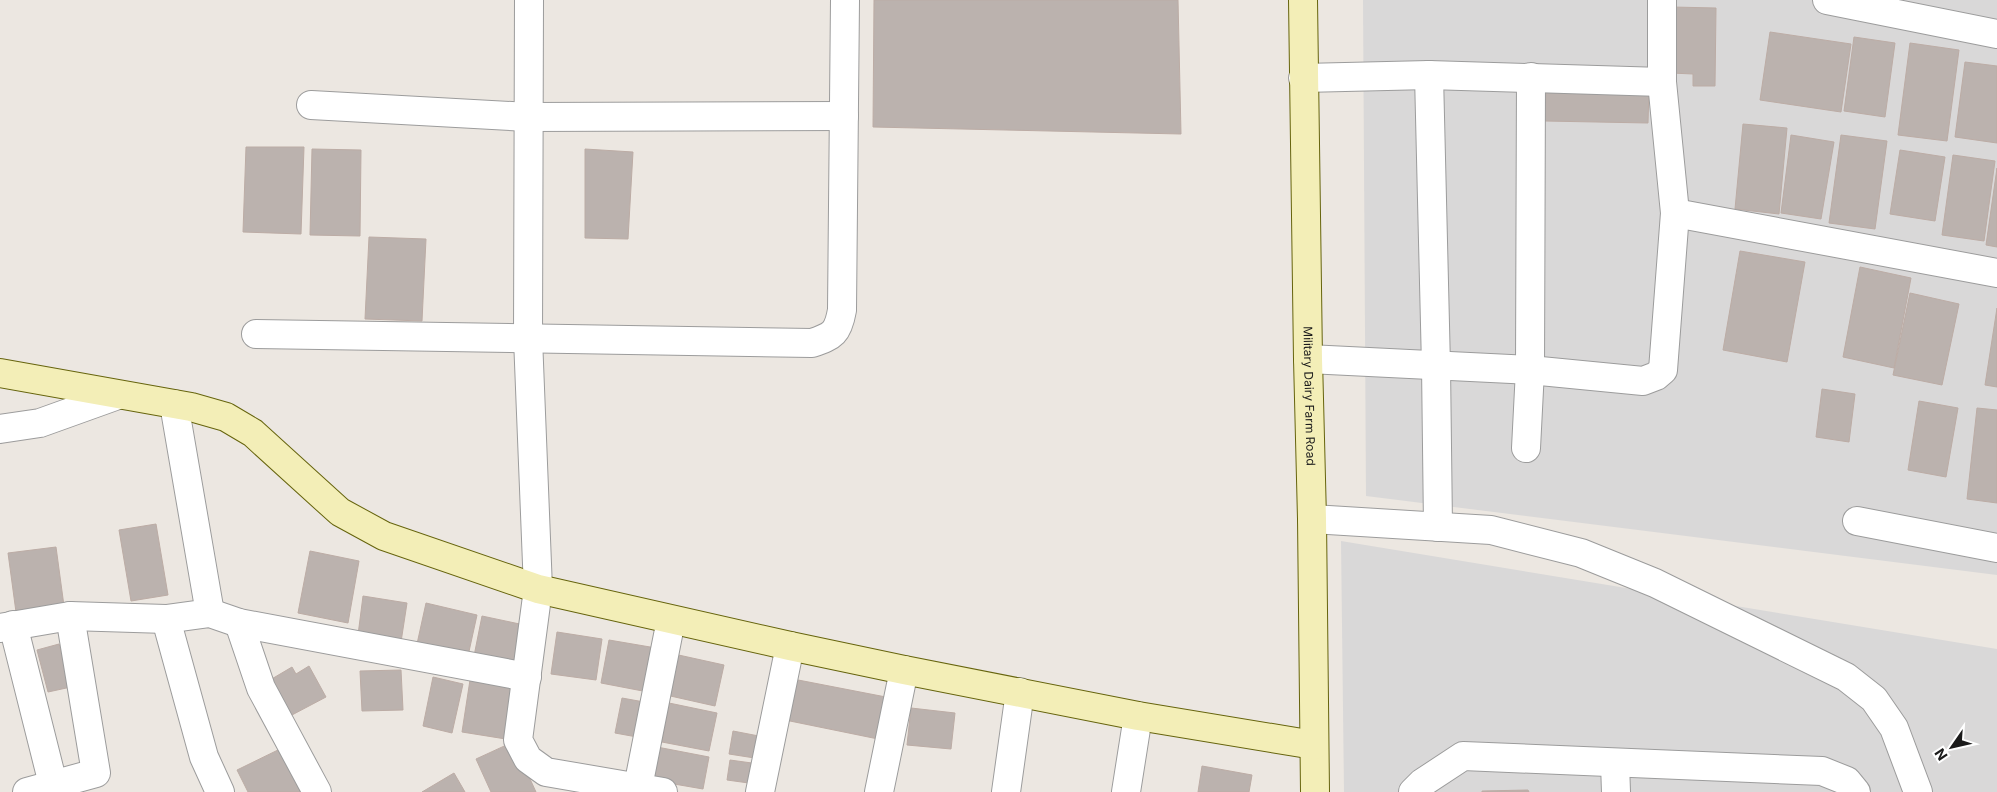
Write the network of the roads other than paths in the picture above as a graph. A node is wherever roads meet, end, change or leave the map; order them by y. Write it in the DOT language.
graph roads {
  1 [pos="529,0"];
  2 [pos="845,0"];
  3 [pos="1303,0"];
  4 [pos="1662,0"];
  5 [pos="1828,0"];
  6 [pos="1997,34"];
  7 [pos="1429,75"];
  8 [pos="1531,77"];
  9 [pos="1304,78"];
  10 [pos="1662,82"];
  11 [pos="311,105"];
  12 [pos="528,116"];
  13 [pos="844,116"];
  14 [pos="1676,213"];
  15 [pos="1997,273"];
  16 [pos="256,334"];
  17 [pos="528,338"];
  18 [pos="1308,359"];
  19 [pos="1436,366"];
  20 [pos="1530,370"];
  21 [pos="0,373"];
  22 [pos="118,395"];
  23 [pos="174,404"];
  24 [pos="0,429"];
  25 [pos="1526,448"];
  26 [pos="1312,519"];
  27 [pos="1857,521"];
  28 [pos="1438,527"];
  29 [pos="1997,548"];
  30 [pos="538,590"];
  31 [pos="210,613"];
  32 [pos="70,616"];
  33 [pos="166,619"];
  34 [pos="671,620"];
  35 [pos="239,624"];
  36 [pos="7,626"];
  37 [pos="790,646"];
  38 [pos="904,670"];
  39 [pos="527,677"];
  40 [pos="1020,692"];
  41 [pos="1138,716"];
  42 [pos="1314,745"];
  43 [pos="1616,763"];
  44 [pos="40,788"];
  45 [pos="646,791"];
  46 [pos="220,792"];
  47 [pos="317,792"];
  48 [pos="760,792"];
  49 [pos="879,792"];
  50 [pos="1006,792"];
  51 [pos="1126,792"];
  52 [pos="1314,792"];
  53 [pos="1414,792"];
  54 [pos="1616,792"];
  55 [pos="1856,792"];
  56 [pos="1918,792"];
  1 -- 12 [label="street"];
  2 -- 13 [label="street"];
  3 -- 9 [label="street, Military Dairy Farm Road"];
  4 -- 10 [label="street"];
  5 -- 6 [label="street"];
  7 -- 8 [label="street"];
  7 -- 9 [label="street"];
  7 -- 19 [label="street"];
  8 -- 10 [label="street"];
  8 -- 20 [label="street"];
  9 -- 18 [label="street, Military Dairy Farm Road"];
  10 -- 14 [label="street"];
  11 -- 12 [label="street"];
  12 -- 13 [label="street"];
  12 -- 17 [label="street"];
  13 -- 17 [label="street"];
  14 -- 15 [label="street"];
  14 -- 20 [label="street"];
  16 -- 17 [label="street"];
  17 -- 30 [label="street"];
  18 -- 19 [label="street"];
  18 -- 26 [label="street, Military Dairy Farm Road"];
  19 -- 20 [label="street"];
  19 -- 28 [label="street"];
  20 -- 25 [label="street"];
  21 -- 22 [label="street"];
  22 -- 23 [label="street"];
  22 -- 24 [label="street"];
  23 -- 30 [label="street"];
  23 -- 31 [label="street"];
  26 -- 28 [label="street"];
  26 -- 42 [label="street, Military Dairy Farm Road"];
  27 -- 29 [label="street"];
  28 -- 56 [label="street"];
  30 -- 34 [label="street"];
  30 -- 39 [label="street"];
  31 -- 33 [label="street"];
  31 -- 35 [label="street"];
  32 -- 33 [label="street"];
  32 -- 36 [label="street"];
  32 -- 44 [label="street"];
  33 -- 46 [label="street"];
  34 -- 37 [label="street"];
  34 -- 45 [label="street"];
  35 -- 39 [label="street"];
  35 -- 47 [label="street"];
  36 -- 44 [label="street"];
  37 -- 38 [label="street"];
  37 -- 48 [label="street"];
  38 -- 40 [label="street"];
  38 -- 49 [label="street"];
  39 -- 45 [label="street"];
  40 -- 41 [label="street"];
  40 -- 50 [label="street"];
  41 -- 42 [label="street"];
  41 -- 51 [label="street"];
  42 -- 52 [label="street, Military Dairy Farm Road"];
  43 -- 53 [label="street"];
  43 -- 54 [label="street"];
  43 -- 55 [label="street"];
}
